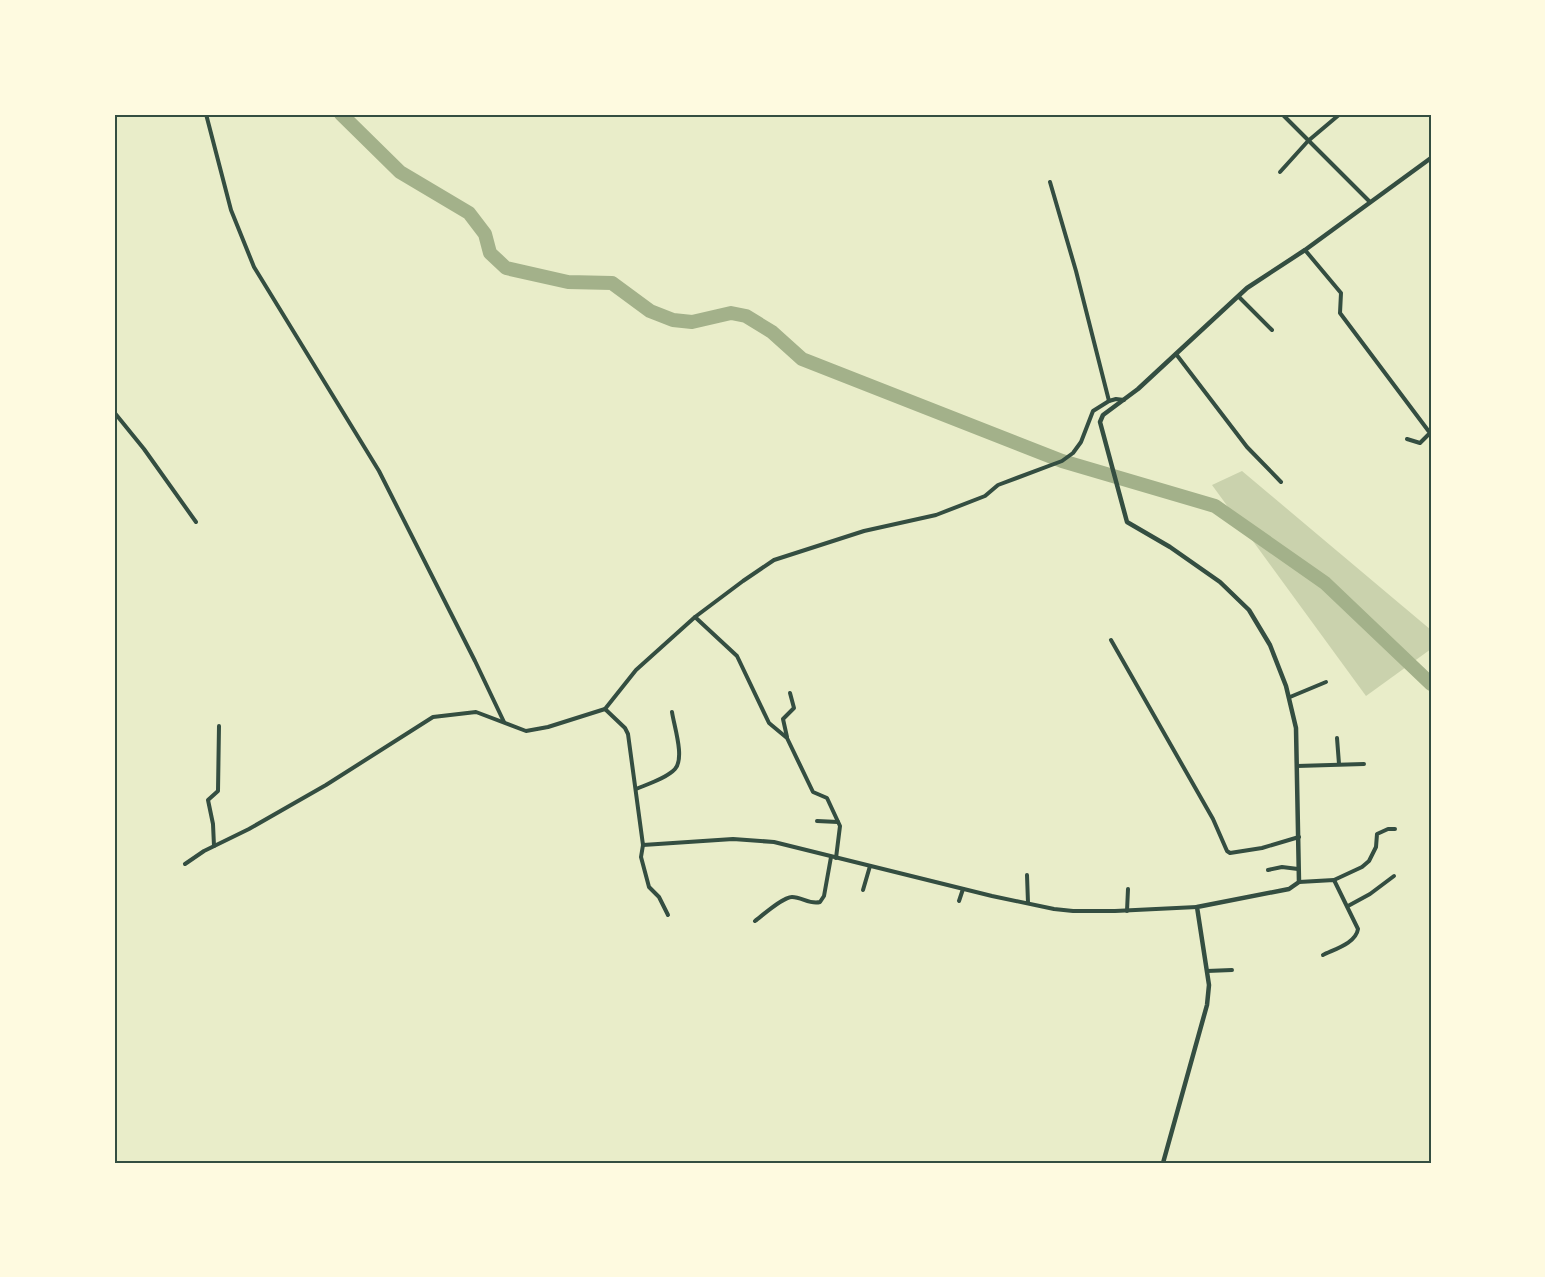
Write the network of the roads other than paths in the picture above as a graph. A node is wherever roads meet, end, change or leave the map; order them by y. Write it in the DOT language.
graph roads {
  1 [pos="206,114"];
  2 [pos="1282,114"];
  3 [pos="1340,114"];
  4 [pos="1308,141"];
  5 [pos="1431,158"];
  6 [pos="1280,172"];
  7 [pos="1050,182"];
  8 [pos="1370,202"];
  9 [pos="1305,250"];
  10 [pos="1239,297"];
  11 [pos="1272,330"];
  12 [pos="1176,354"];
  13 [pos="1124,400"];
  14 [pos="1109,401"];
  15 [pos="114,412"];
  16 [pos="1407,440"];
  17 [pos="1281,482"];
  18 [pos="195,522"];
  19 [pos="695,617"];
  20 [pos="1112,640"];
  21 [pos="1326,682"];
  22 [pos="790,693"];
  23 [pos="1290,697"];
  24 [pos="605,709"];
  25 [pos="672,712"];
  26 [pos="504,723"];
  27 [pos="219,726"];
  28 [pos="787,738"];
  29 [pos="1337,738"];
  30 [pos="1339,764"];
  31 [pos="1364,764"];
  32 [pos="1297,766"];
  33 [pos="636,789"];
  34 [pos="817,821"];
  35 [pos="838,822"];
  36 [pos="1395,829"];
  37 [pos="1299,837"];
  38 [pos="644,845"];
  39 [pos="214,846"];
  40 [pos="831,857"];
  41 [pos="836,858"];
  42 [pos="184,864"];
  43 [pos="870,866"];
  44 [pos="1298,869"];
  45 [pos="1268,870"];
  46 [pos="1027,874"];
  47 [pos="1394,876"];
  48 [pos="1334,880"];
  49 [pos="1299,882"];
  50 [pos="963,889"];
  51 [pos="863,890"];
  52 [pos="1128,890"];
  53 [pos="959,901"];
  54 [pos="1028,903"];
  55 [pos="1348,906"];
  56 [pos="1197,907"];
  57 [pos="1127,911"];
  58 [pos="668,915"];
  59 [pos="755,921"];
  60 [pos="1323,955"];
  61 [pos="1207,970"];
  62 [pos="1232,970"];
  63 [pos="1164,1163"];
  1 -- 26 [label="street"];
  2 -- 4 [label="street"];
  3 -- 4 [label="street"];
  4 -- 6 [label="street"];
  4 -- 8 [label="street"];
  5 -- 8 [label="street"];
  7 -- 14 [label="street"];
  8 -- 9 [label="street"];
  9 -- 10 [label="street"];
  9 -- 16 [label="street"];
  10 -- 11 [label="street"];
  10 -- 12 [label="street"];
  12 -- 13 [label="street"];
  12 -- 17 [label="street"];
  13 -- 14 [label="street"];
  13 -- 23 [label="street"];
  14 -- 19 [label="street"];
  15 -- 18 [label="street"];
  19 -- 24 [label="street"];
  19 -- 28 [label="street"];
  20 -- 37 [label="street"];
  21 -- 23 [label="street"];
  22 -- 28 [label="street"];
  23 -- 32 [label="street"];
  24 -- 26 [label="street"];
  24 -- 33 [label="street"];
  25 -- 33 [label="street"];
  26 -- 39 [label="street"];
  27 -- 39 [label="street"];
  28 -- 35 [label="street"];
  29 -- 30 [label="street"];
  30 -- 31 [label="street"];
  30 -- 32 [label="street"];
  32 -- 37 [label="street"];
  33 -- 38 [label="street"];
  34 -- 35 [label="street"];
  35 -- 41 [label="street"];
  36 -- 48 [label="street"];
  37 -- 44 [label="street"];
  38 -- 40 [label="street"];
  38 -- 58 [label="street"];
  39 -- 42 [label="street"];
  40 -- 41 [label="street"];
  40 -- 59 [label="street"];
  41 -- 43 [label="street"];
  43 -- 50 [label="street"];
  43 -- 51 [label="street"];
  44 -- 45 [label="street"];
  44 -- 49 [label="street"];
  46 -- 54 [label="street"];
  47 -- 55 [label="street"];
  48 -- 49 [label="street"];
  48 -- 55 [label="street"];
  49 -- 56 [label="street"];
  50 -- 53 [label="street"];
  50 -- 54 [label="street"];
  52 -- 57 [label="street"];
  54 -- 57 [label="street"];
  55 -- 60 [label="street"];
  56 -- 57 [label="street"];
  56 -- 61 [label="street"];
  61 -- 62 [label="street"];
  61 -- 63 [label="street"];
}
